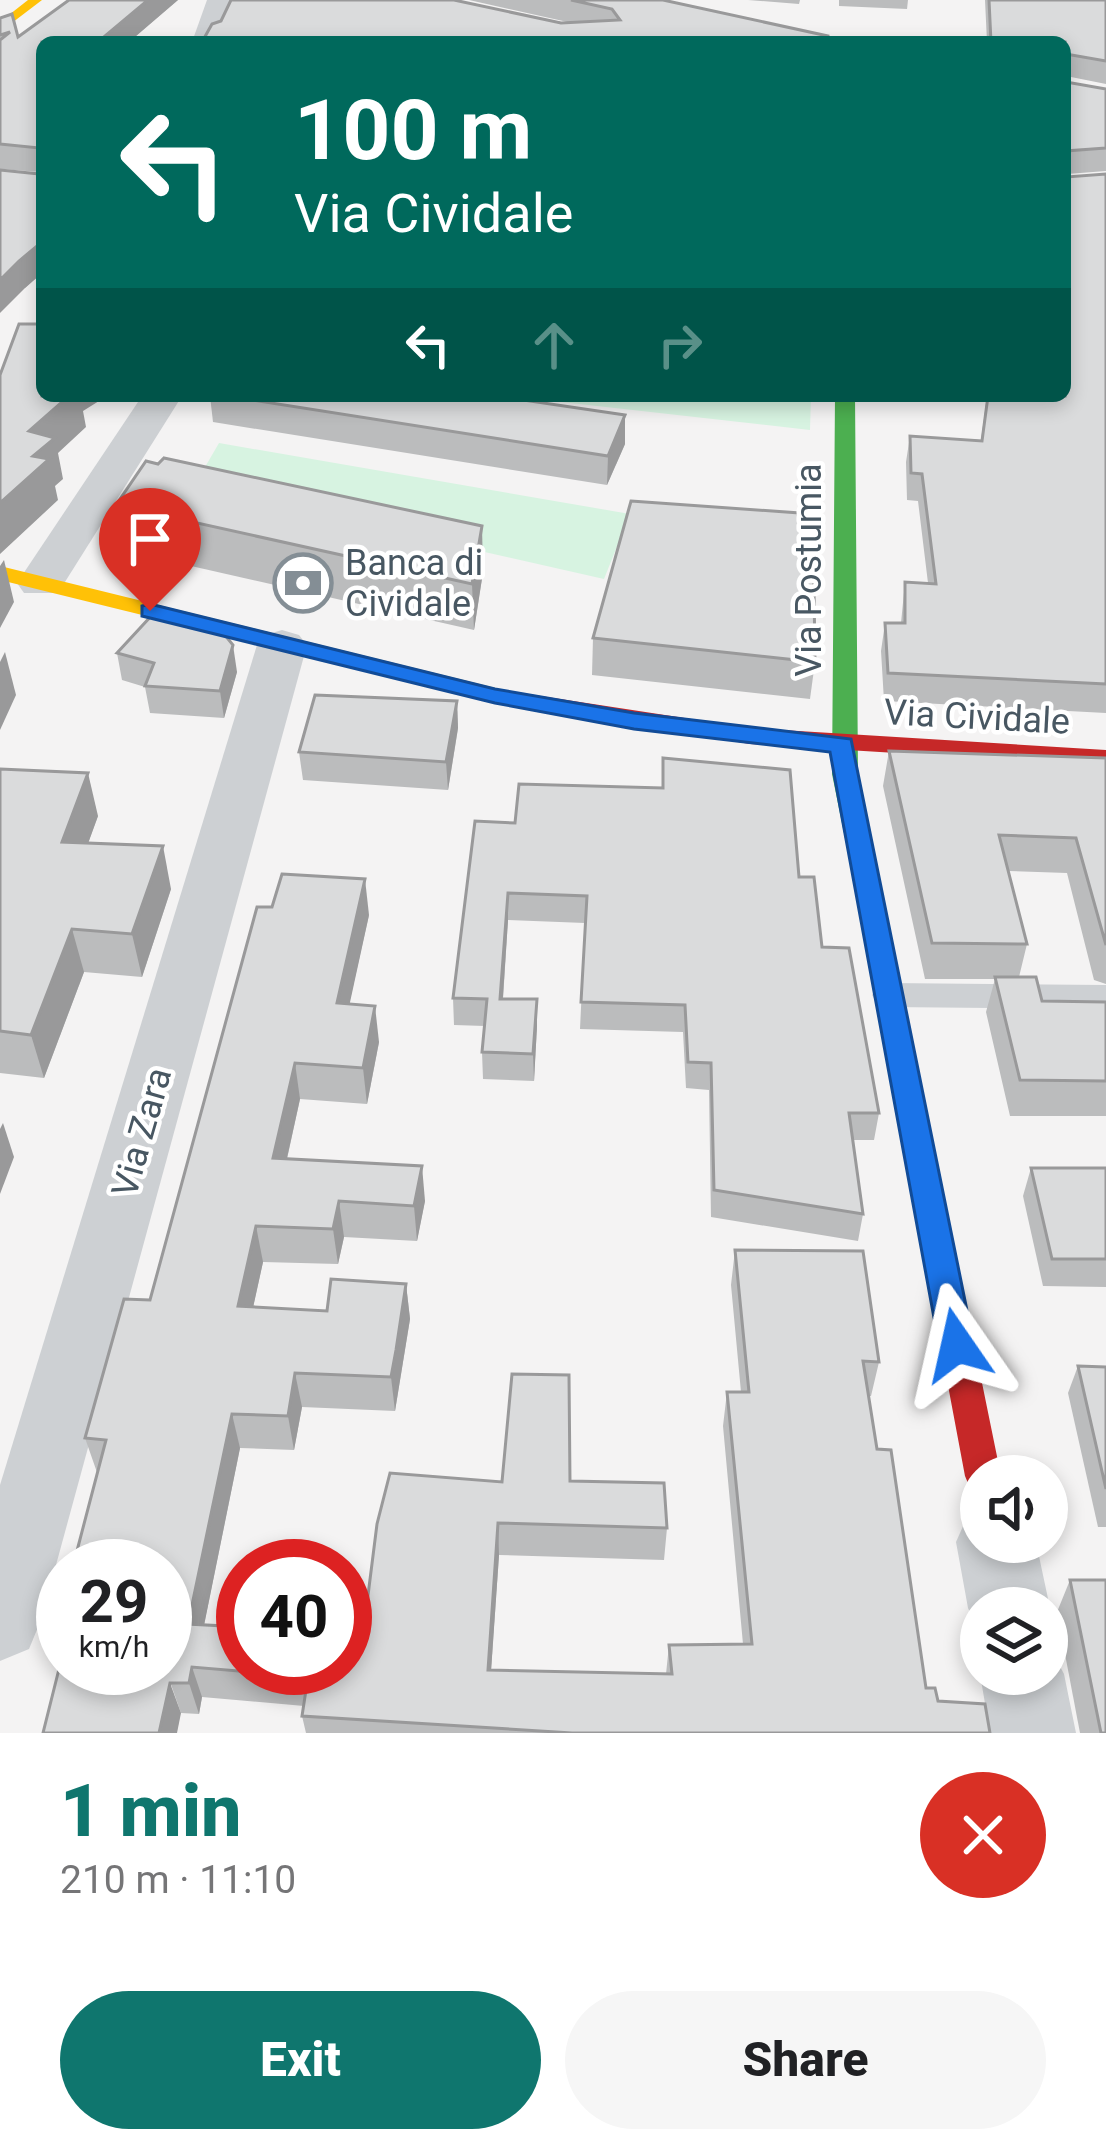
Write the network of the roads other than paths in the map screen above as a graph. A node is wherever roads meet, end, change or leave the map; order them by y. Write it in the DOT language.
graph roads {
  1 [pos="36,0"];
  2 [pos="220,0"];
  3 [pos="646,0"];
  4 [pos="1,26"];
  5 [pos="208,36"];
  6 [pos="815,36"];
  7 [pos="157,402"];
  8 [pos="845,402"];
  9 [pos="20,578"];
  10 [pos="282,645"];
  11 [pos="842,745"];
  12 [pos="1106,758"];
  13 [pos="888,995"];
  14 [pos="1106,997"];
  15 [pos="978,1455"];
  16 [pos="0,1620"];
  17 [pos="1026,1695"];
  18 [pos="1033,1733"];
  1 -- 4 [label="main road"];
  2 -- 5 [label="street"];
  3 -- 6 [label="main road"];
  7 -- 9 [label="street"];
  8 -- 11 [label="main road, Via Postumia"];
  9 -- 10 [label="main road, Via Cividale"];
  10 -- 11 [label="main road, Via Cividale"];
  10 -- 16 [label="street, Via Zara"];
  11 -- 12 [label="main road, Via Cividale"];
  11 -- 13 [label="main road, Via Postumia"];
  13 -- 14 [label="lane"];
  13 -- 15 [label="main road, Via Postumia"];
  17 -- 18 [label="street"];
}
